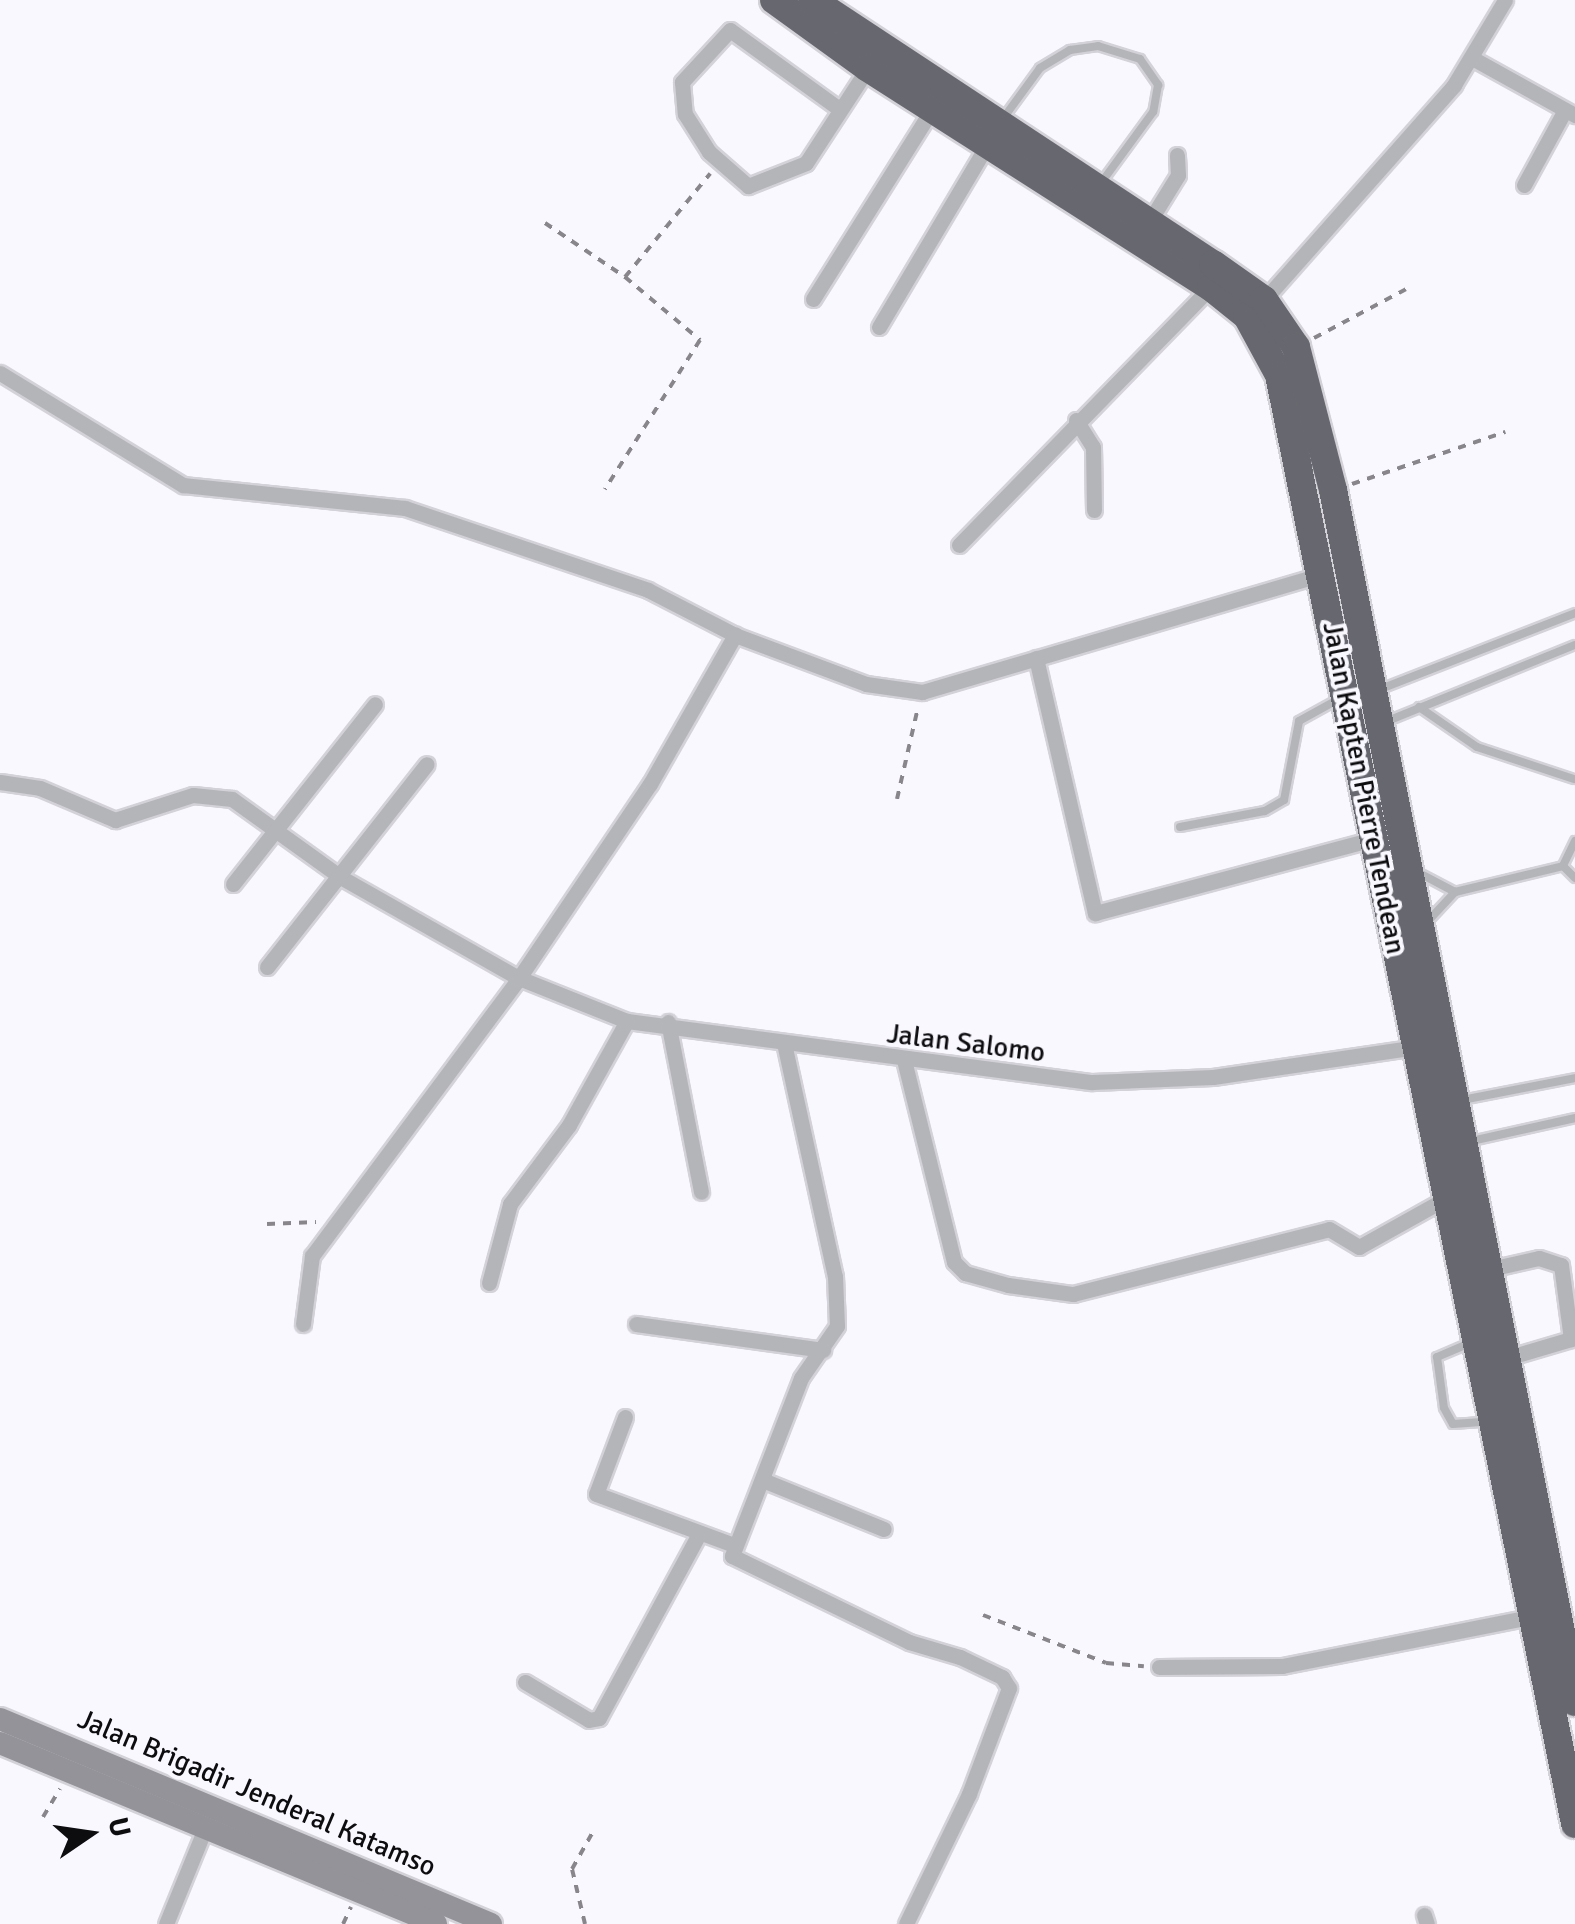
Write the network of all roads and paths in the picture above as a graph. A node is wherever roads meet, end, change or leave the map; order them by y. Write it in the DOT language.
graph roads {
  1 [pos="774,0"];
  2 [pos="812,0"];
  3 [pos="1505,0"];
  4 [pos="1472,58"];
  5 [pos="868,68"];
  6 [pos="838,108"];
  7 [pos="932,108"];
  8 [pos="1570,112"];
  9 [pos="994,134"];
  10 [pos="1177,155"];
  11 [pos="1032,157"];
  12 [pos="720,163"];
  13 [pos="1524,185"];
  14 [pos="1098,187"];
  15 [pos="1148,222"];
  16 [pos="544,223"];
  17 [pos="625,277"];
  18 [pos="1212,287"];
  19 [pos="1406,289"];
  20 [pos="813,299"];
  21 [pos="1264,300"];
  22 [pos="879,327"];
  23 [pos="1296,347"];
  24 [pos="0,373"];
  25 [pos="1076,420"];
  26 [pos="1505,432"];
  27 [pos="605,489"];
  28 [pos="1333,490"];
  29 [pos="1094,510"];
  30 [pos="960,544"];
  31 [pos="1322,574"];
  32 [pos="1575,613"];
  33 [pos="736,634"];
  34 [pos="1575,645"];
  35 [pos="1036,658"];
  36 [pos="922,692"];
  37 [pos="375,704"];
  38 [pos="1347,707"];
  39 [pos="1419,707"];
  40 [pos="1377,708"];
  41 [pos="427,764"];
  42 [pos="1575,780"];
  43 [pos="0,782"];
  44 [pos="896,799"];
  45 [pos="1180,827"];
  46 [pos="276,828"];
  47 [pos="1372,840"];
  48 [pos="1575,842"];
  49 [pos="1563,866"];
  50 [pos="1409,868"];
  51 [pos="342,878"];
  52 [pos="1575,878"];
  53 [pos="233,884"];
  54 [pos="1454,892"];
  55 [pos="1420,930"];
  56 [pos="267,967"];
  57 [pos="519,978"];
  58 [pos="627,1021"];
  59 [pos="668,1022"];
  60 [pos="784,1044"];
  61 [pos="1416,1047"];
  62 [pos="904,1060"];
  63 [pos="1575,1078"];
  64 [pos="1575,1118"];
  65 [pos="1450,1123"];
  66 [pos="701,1192"];
  67 [pos="1445,1200"];
  68 [pos="340,1221"];
  69 [pos="267,1224"];
  70 [pos="1490,1269"];
  71 [pos="489,1283"];
  72 [pos="303,1324"];
  73 [pos="636,1324"];
  74 [pos="1475,1342"];
  75 [pos="824,1350"];
  76 [pos="1508,1358"];
  77 [pos="625,1417"];
  78 [pos="1491,1421"];
  79 [pos="764,1482"];
  80 [pos="884,1529"];
  81 [pos="698,1536"];
  82 [pos="734,1545"];
  83 [pos="984,1616"];
  84 [pos="1529,1616"];
  85 [pos="1567,1625"];
  86 [pos="1159,1667"];
  87 [pos="525,1682"];
  88 [pos="1575,1702"];
  89 [pos="0,1719"];
  90 [pos="0,1744"];
  91 [pos="70,1772"];
  92 [pos="43,1817"];
  93 [pos="1575,1824"];
  94 [pos="206,1826"];
  95 [pos="594,1830"];
  96 [pos="166,1924"];
  97 [pos="436,1924"];
  98 [pos="491,1924"];
  99 [pos="585,1924"];
  100 [pos="906,1924"];
  1 -- 5 [label="highway, Jalan Kapten Pierre Tendean"];
  2 -- 9 [label="highway, Jalan Kapten Pierre Tendean"];
  3 -- 4 [label="street"];
  4 -- 8 [label="street"];
  4 -- 21 [label="street"];
  5 -- 6 [label="street"];
  5 -- 7 [label="highway, Jalan Kapten Pierre Tendean"];
  6 -- 12 [label="street"];
  6 -- 12 [label="street"];
  7 -- 9 [label="highway, Jalan Kapten Pierre Tendean"];
  7 -- 20 [label="street"];
  8 -- 13 [label="street"];
  9 -- 11 [label="highway, Jalan Kapten Pierre Tendean"];
  9 -- 14 [label="lane"];
  9 -- 22 [label="street"];
  10 -- 15 [label="street"];
  11 -- 14 [label="highway, Jalan Kapten Pierre Tendean"];
  11 -- 18 [label="highway, Jalan Kapten Pierre Tendean"];
  12 -- 17 [label="path"];
  14 -- 15 [label="highway, Jalan Kapten Pierre Tendean"];
  15 -- 21 [label="highway, Jalan Kapten Pierre Tendean"];
  16 -- 17 [label="path"];
  17 -- 27 [label="path"];
  18 -- 25 [label="street"];
  18 -- 31 [label="highway, Jalan Kapten Pierre Tendean"];
  19 -- 23 [label="path"];
  21 -- 23 [label="highway, Jalan Kapten Pierre Tendean"];
  23 -- 28 [label="highway, Jalan Kapten Pierre Tendean"];
  24 -- 33 [label="street"];
  25 -- 29 [label="street"];
  25 -- 30 [label="street"];
  26 -- 28 [label="path"];
  28 -- 40 [label="highway, Jalan Kapten Pierre Tendean"];
  31 -- 35 [label="street"];
  31 -- 38 [label="highway, Jalan Kapten Pierre Tendean"];
  32 -- 40 [label="lane"];
  33 -- 36 [label="street"];
  33 -- 57 [label="street"];
  34 -- 39 [label="lane"];
  35 -- 36 [label="street"];
  35 -- 47 [label="street"];
  36 -- 44 [label="path"];
  37 -- 46 [label="street"];
  38 -- 40 [label="highway"];
  38 -- 45 [label="lane"];
  38 -- 47 [label="highway, Jalan Kapten Pierre Tendean"];
  39 -- 40 [label="lane"];
  39 -- 42 [label="lane"];
  40 -- 50 [label="highway, Jalan Kapten Pierre Tendean"];
  41 -- 51 [label="street"];
  43 -- 46 [label="street, Jalan Salomo"];
  46 -- 51 [label="street, Jalan Salomo"];
  46 -- 53 [label="street"];
  47 -- 61 [label="highway, Jalan Kapten Pierre Tendean"];
  48 -- 49 [label="lane"];
  49 -- 52 [label="lane"];
  49 -- 54 [label="lane"];
  50 -- 54 [label="lane"];
  50 -- 55 [label="highway, Jalan Kapten Pierre Tendean"];
  51 -- 56 [label="street"];
  51 -- 57 [label="street, Jalan Salomo"];
  54 -- 55 [label="lane"];
  55 -- 65 [label="highway, Jalan Kapten Pierre Tendean"];
  57 -- 58 [label="street, Jalan Salomo"];
  57 -- 68 [label="street"];
  58 -- 59 [label="street, Jalan Salomo"];
  58 -- 71 [label="street"];
  59 -- 60 [label="street, Jalan Salomo"];
  59 -- 66 [label="street"];
  60 -- 62 [label="street, Jalan Salomo"];
  60 -- 75 [label="street"];
  61 -- 62 [label="street, Jalan Salomo"];
  61 -- 65 [label="highway, Jalan Kapten Pierre Tendean"];
  62 -- 67 [label="street"];
  63 -- 65 [label="lane"];
  64 -- 65 [label="lane"];
  65 -- 67 [label="highway, Jalan Kapten Pierre Tendean"];
  65 -- 70 [label="highway, Jalan Kapten Pierre Tendean"];
  67 -- 74 [label="highway, Jalan Kapten Pierre Tendean"];
  68 -- 69 [label="path"];
  68 -- 72 [label="street"];
  70 -- 76 [label="highway, Jalan Kapten Pierre Tendean"];
  70 -- 76 [label="street"];
  73 -- 75 [label="street"];
  74 -- 78 [label="highway, Jalan Kapten Pierre Tendean"];
  74 -- 78 [label="lane"];
  75 -- 79 [label="street"];
  76 -- 85 [label="highway, Jalan Kapten Pierre Tendean"];
  77 -- 81 [label="street"];
  78 -- 84 [label="highway, Jalan Kapten Pierre Tendean"];
  79 -- 80 [label="street"];
  79 -- 82 [label="street"];
  81 -- 82 [label="street"];
  81 -- 87 [label="street"];
  82 -- 100 [label="street"];
  83 -- 86 [label="path"];
  84 -- 86 [label="street"];
  84 -- 93 [label="highway, Jalan Kapten Pierre Tendean"];
  85 -- 88 [label="highway, Jalan Kapten Pierre Tendean"];
  89 -- 98 [label="main road, Jalan Brigadir Jenderal Katamso"];
  90 -- 91 [label="main road, Jalan Brigadir Jenderal Katamso"];
  91 -- 92 [label="path"];
  91 -- 94 [label="main road, Jalan Brigadir Jenderal Katamso"];
  94 -- 96 [label="street"];
  94 -- 97 [label="main road, Jalan Brigadir Jenderal Katamso"];
  95 -- 99 [label="path"];
}
